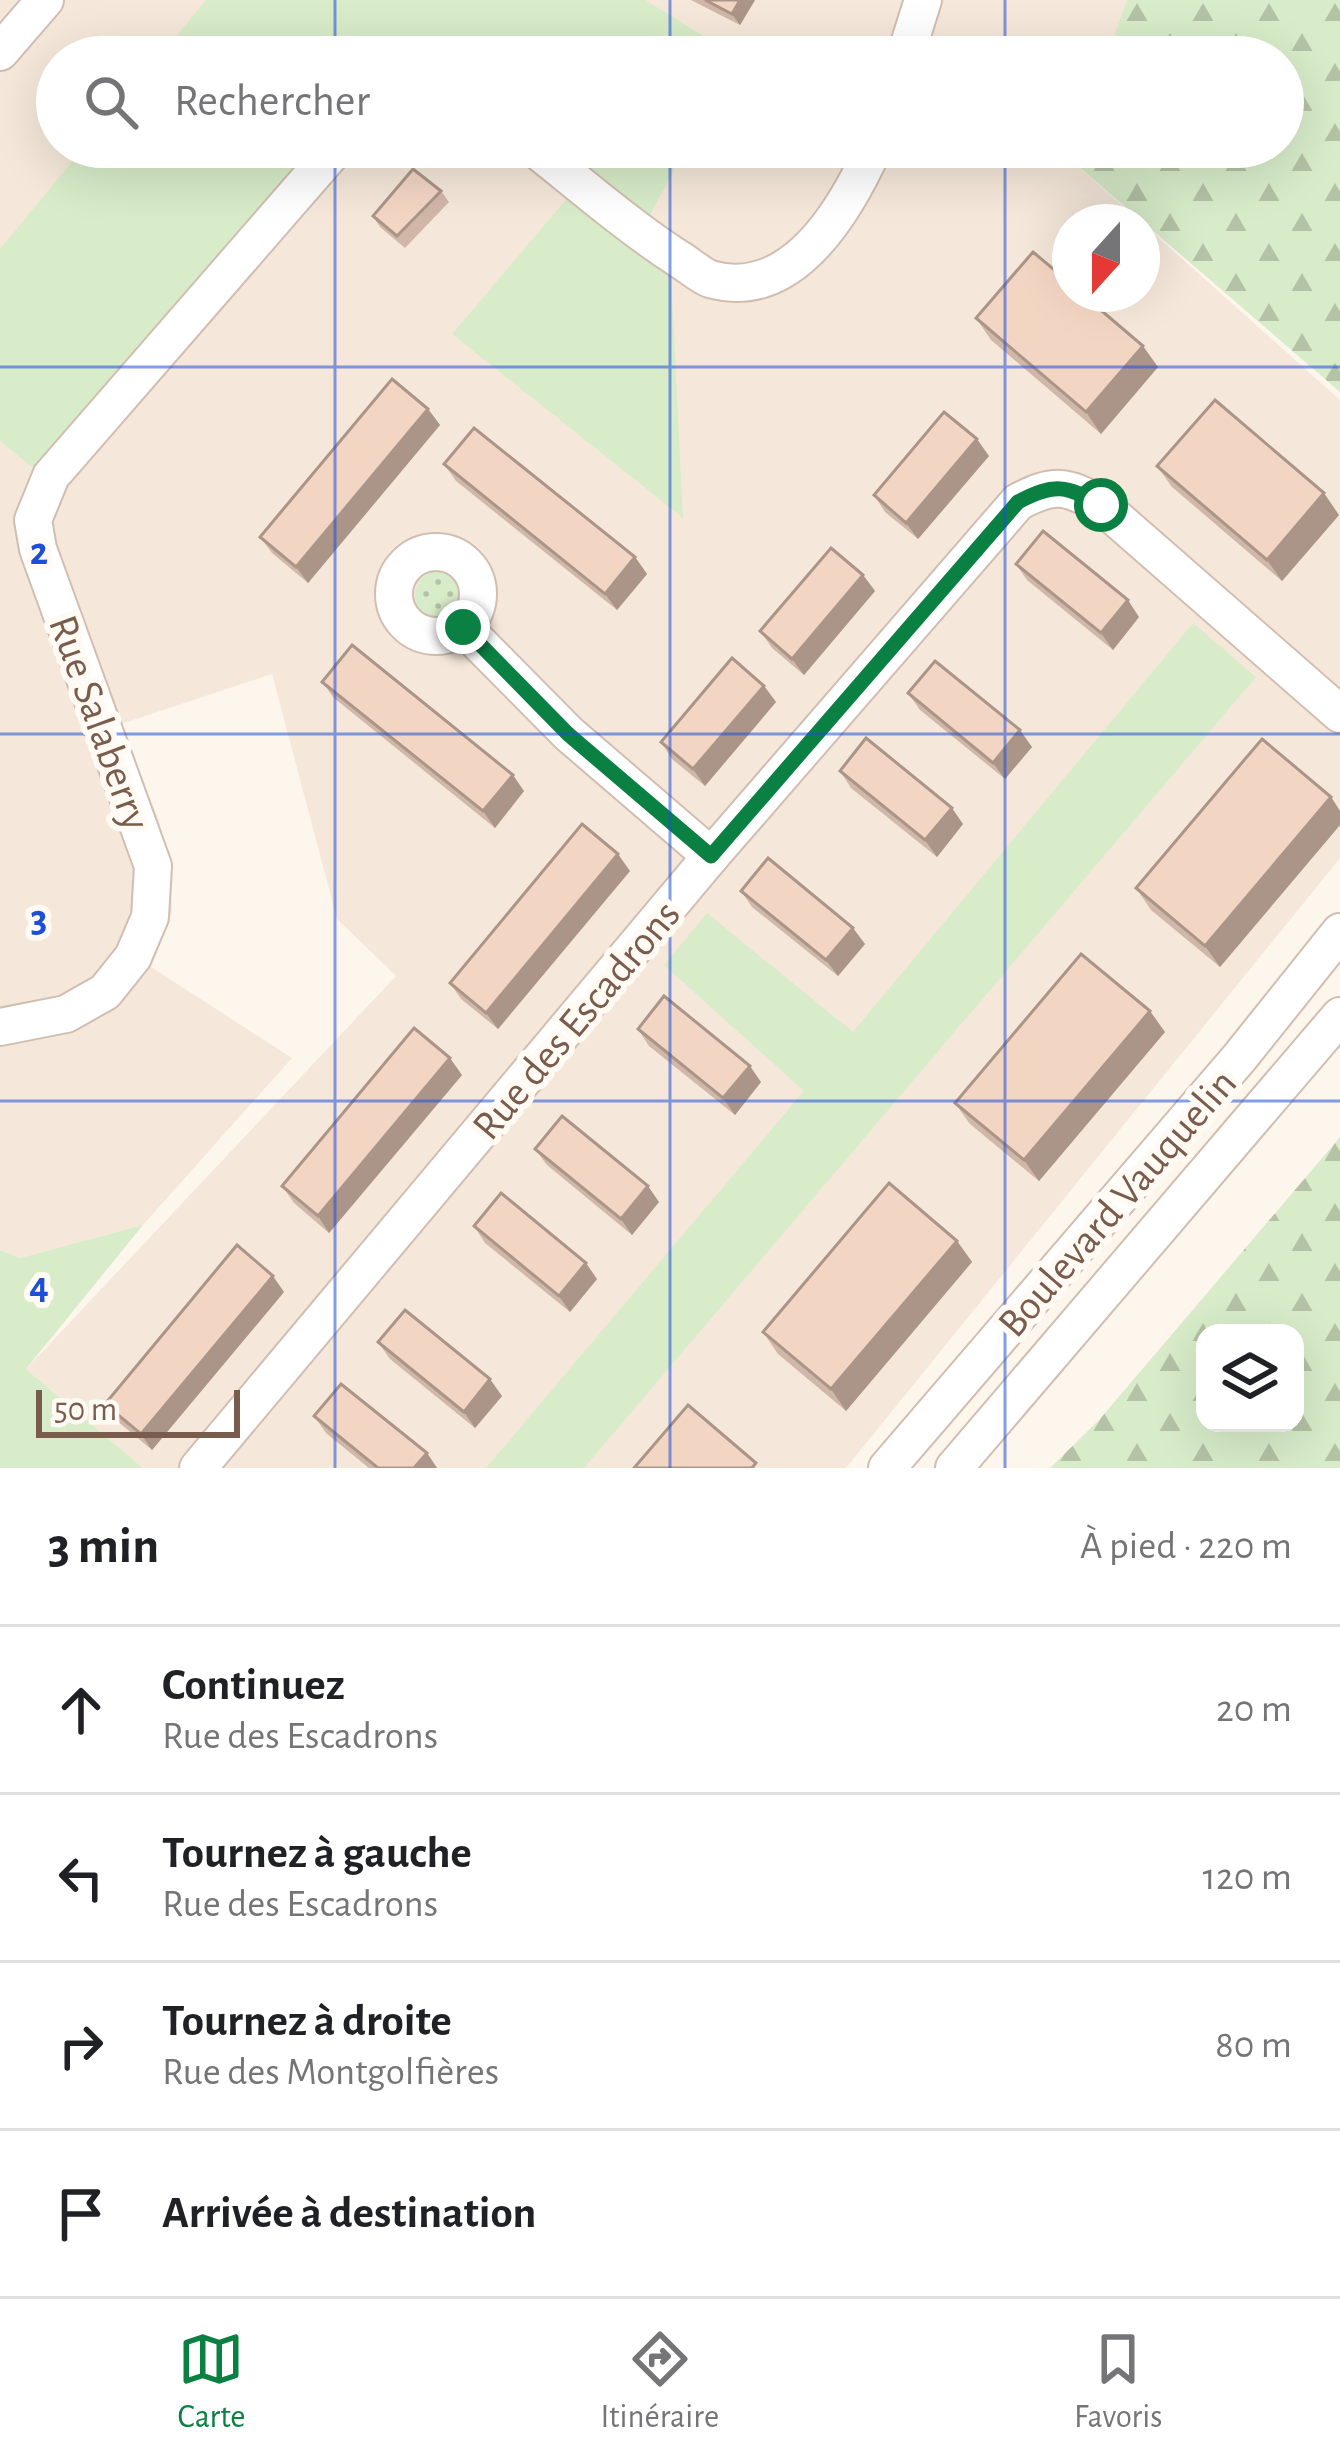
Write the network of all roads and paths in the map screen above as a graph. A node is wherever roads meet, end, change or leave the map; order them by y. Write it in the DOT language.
graph roads {
  1 [pos="45,0"];
  2 [pos="923,0"];
  3 [pos="911,36"];
  4 [pos="0,52"];
  5 [pos="319,168"];
  6 [pos="559,168"];
  7 [pos="865,168"];
  8 [pos="463,627"];
  9 [pos="1340,714"];
  10 [pos="711,856"];
  11 [pos="1340,932"];
  12 [pos="1340,1016"];
  13 [pos="0,1027"];
  14 [pos="198,1468"];
  15 [pos="887,1468"];
  16 [pos="954,1468"];
  1 -- 4 [label="street"];
  2 -- 3 [label="street"];
  5 -- 13 [label="street, Rue Salaberry"];
  6 -- 7 [label="street"];
  8 -- 10 [label="street"];
  9 -- 10 [label="street, Rue des Escadrons"];
  10 -- 14 [label="street, Rue des Escadrons"];
  11 -- 15 [label="street, Boulevard Vauquelin"];
  12 -- 16 [label="street, Boulevard Vauquelin"];
}
